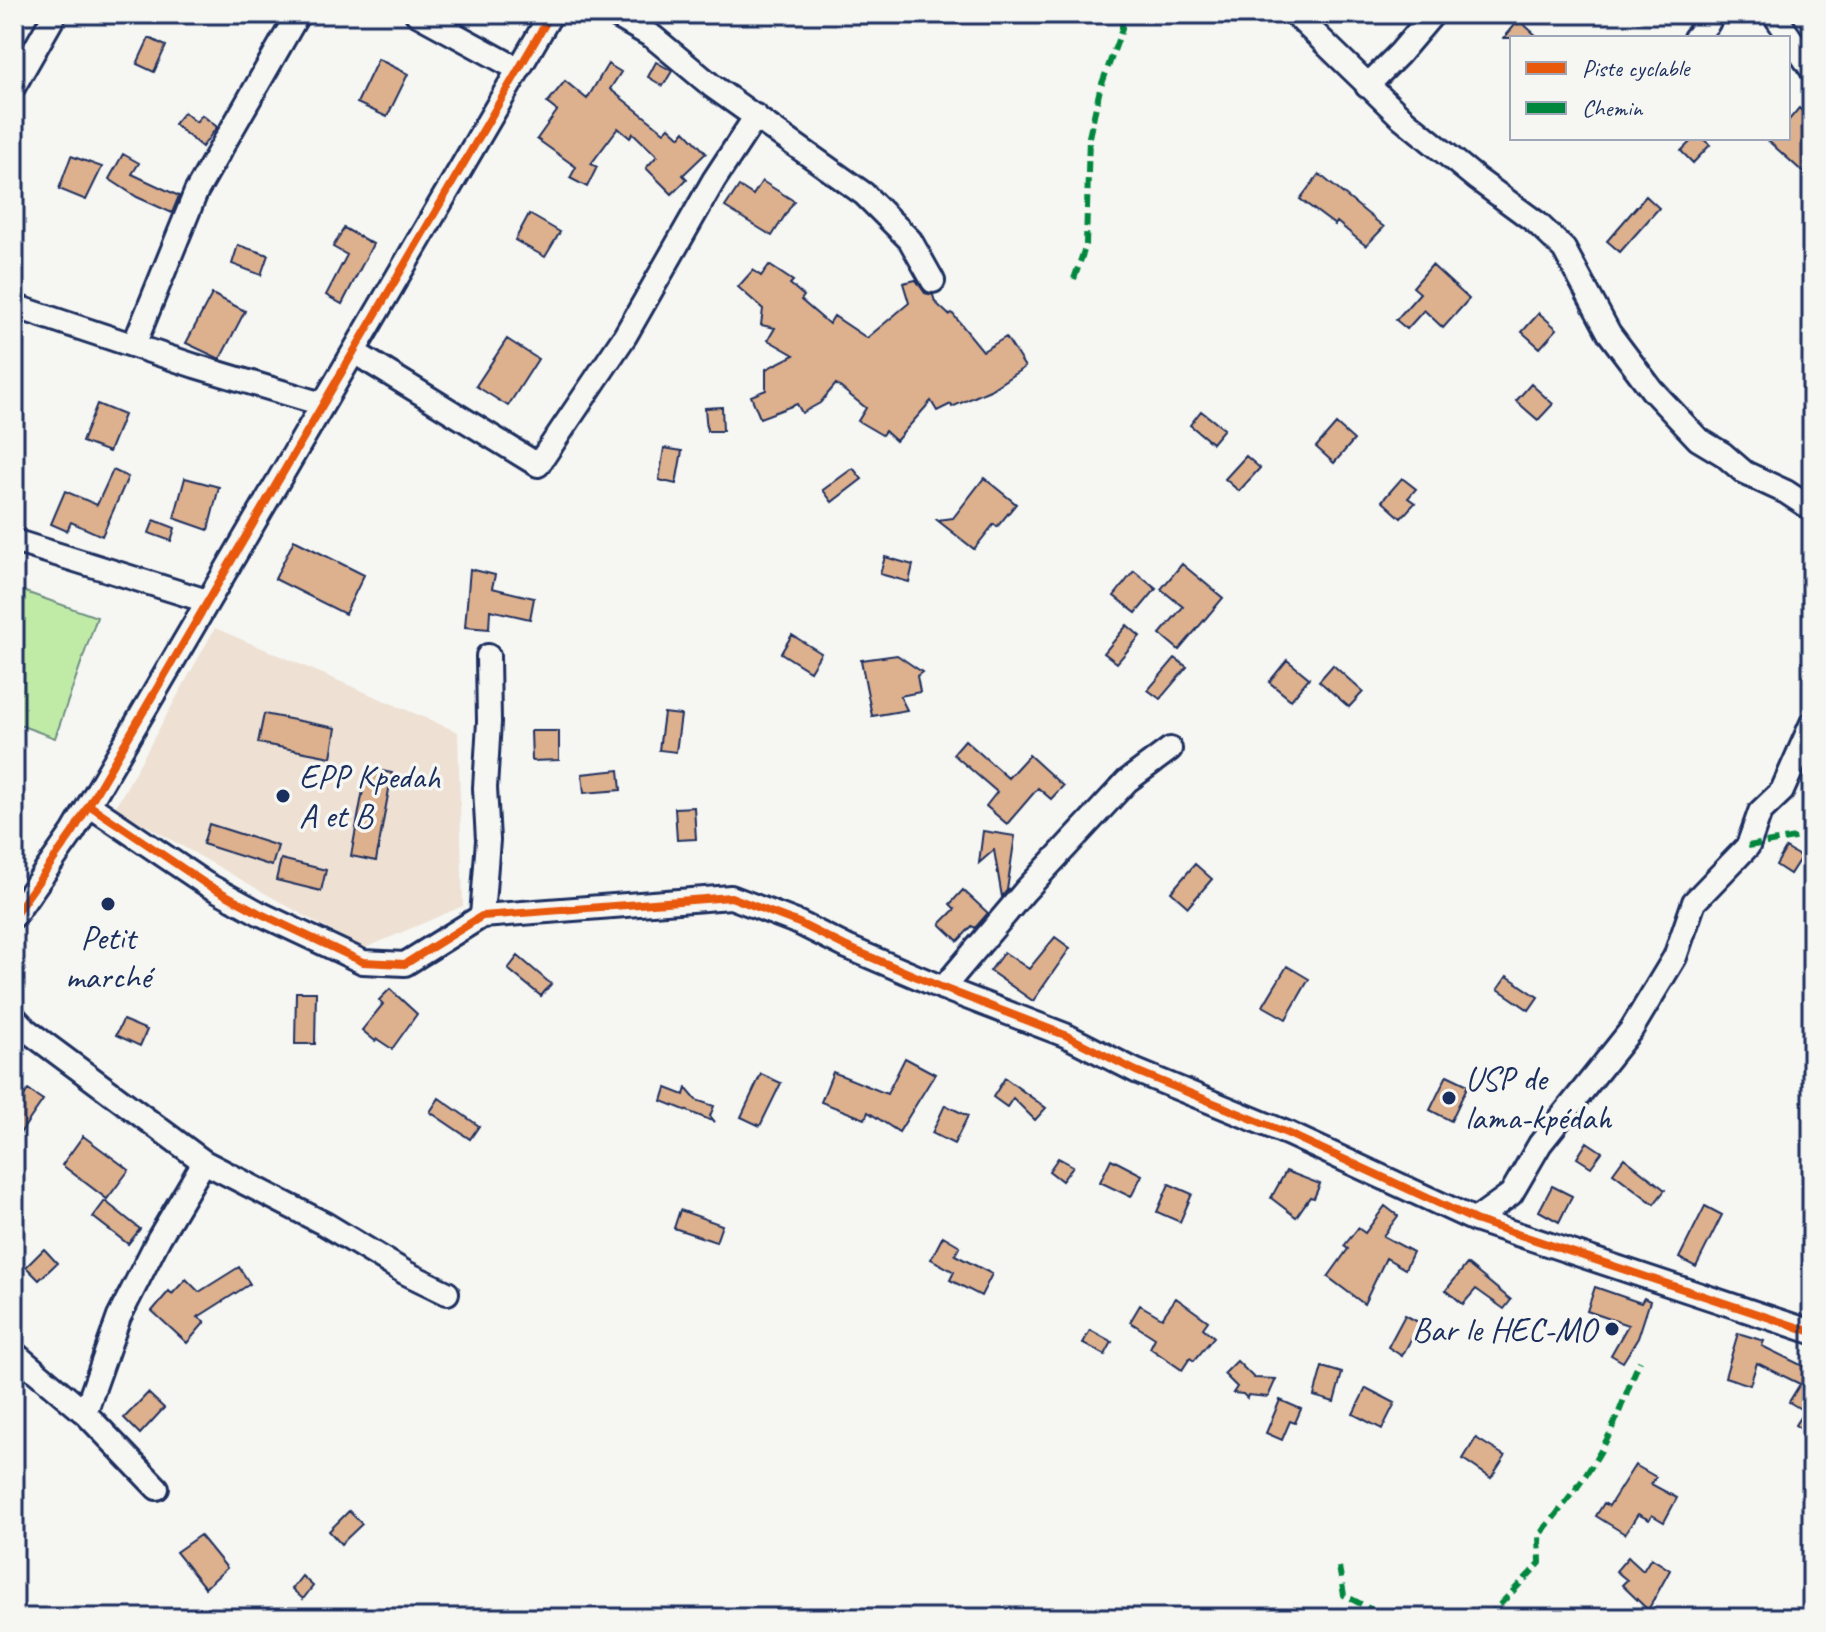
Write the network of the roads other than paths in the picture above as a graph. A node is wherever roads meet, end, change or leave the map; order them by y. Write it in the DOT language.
graph roads {
  1 [pos="55,14"];
  2 [pos="298,14"];
  3 [pos="417,14"];
  4 [pos="551,14"];
  5 [pos="613,14"];
  6 [pos="1295,14"];
  7 [pos="1433,14"];
  8 [pos="1712,14"];
  9 [pos="1774,14"];
  10 [pos="1697,36"];
  11 [pos="1789,36"];
  12 [pos="1790,38"];
  13 [pos="518,69"];
  14 [pos="1812,70"];
  15 [pos="14,86"];
  16 [pos="1367,86"];
  17 [pos="756,116"];
  18 [pos="933,281"];
  19 [pos="14,306"];
  20 [pos="134,345"];
  21 [pos="354,352"];
  22 [pos="322,404"];
  23 [pos="1812,509"];
  24 [pos="14,541"];
  25 [pos="207,601"];
  26 [pos="488,656"];
  27 [pos="1812,723"];
  28 [pos="1170,749"];
  29 [pos="89,805"];
  30 [pos="14,916"];
  31 [pos="482,916"];
  32 [pos="943,988"];
  33 [pos="14,1017"];
  34 [pos="204,1162"];
  35 [pos="1475,1220"];
  36 [pos="447,1293"];
  37 [pos="1812,1332"];
  38 [pos="14,1353"];
  39 [pos="85,1413"];
  40 [pos="157,1488"];
  1 -- 15 [label="street"];
  2 -- 20 [label="street"];
  3 -- 13 [label="street"];
  4 -- 13 [label="street"];
  5 -- 17 [label="street"];
  6 -- 16 [label="street"];
  7 -- 16 [label="street"];
  8 -- 10 [label="street"];
  9 -- 11 [label="street"];
  12 -- 14 [label="street"];
  13 -- 21 [label="street"];
  16 -- 23 [label="street"];
  17 -- 18 [label="street"];
  17 -- 21 [label="street"];
  19 -- 20 [label="street"];
  20 -- 22 [label="street"];
  21 -- 22 [label="street"];
  22 -- 25 [label="street"];
  24 -- 25 [label="street"];
  25 -- 29 [label="street"];
  26 -- 31 [label="street"];
  27 -- 35 [label="street"];
  28 -- 32 [label="street"];
  29 -- 30 [label="street"];
  29 -- 31 [label="street"];
  31 -- 32 [label="street"];
  32 -- 35 [label="street"];
  33 -- 34 [label="street"];
  34 -- 36 [label="street"];
  34 -- 39 [label="street"];
  35 -- 37 [label="street"];
  38 -- 39 [label="street"];
  39 -- 40 [label="street"];
}
